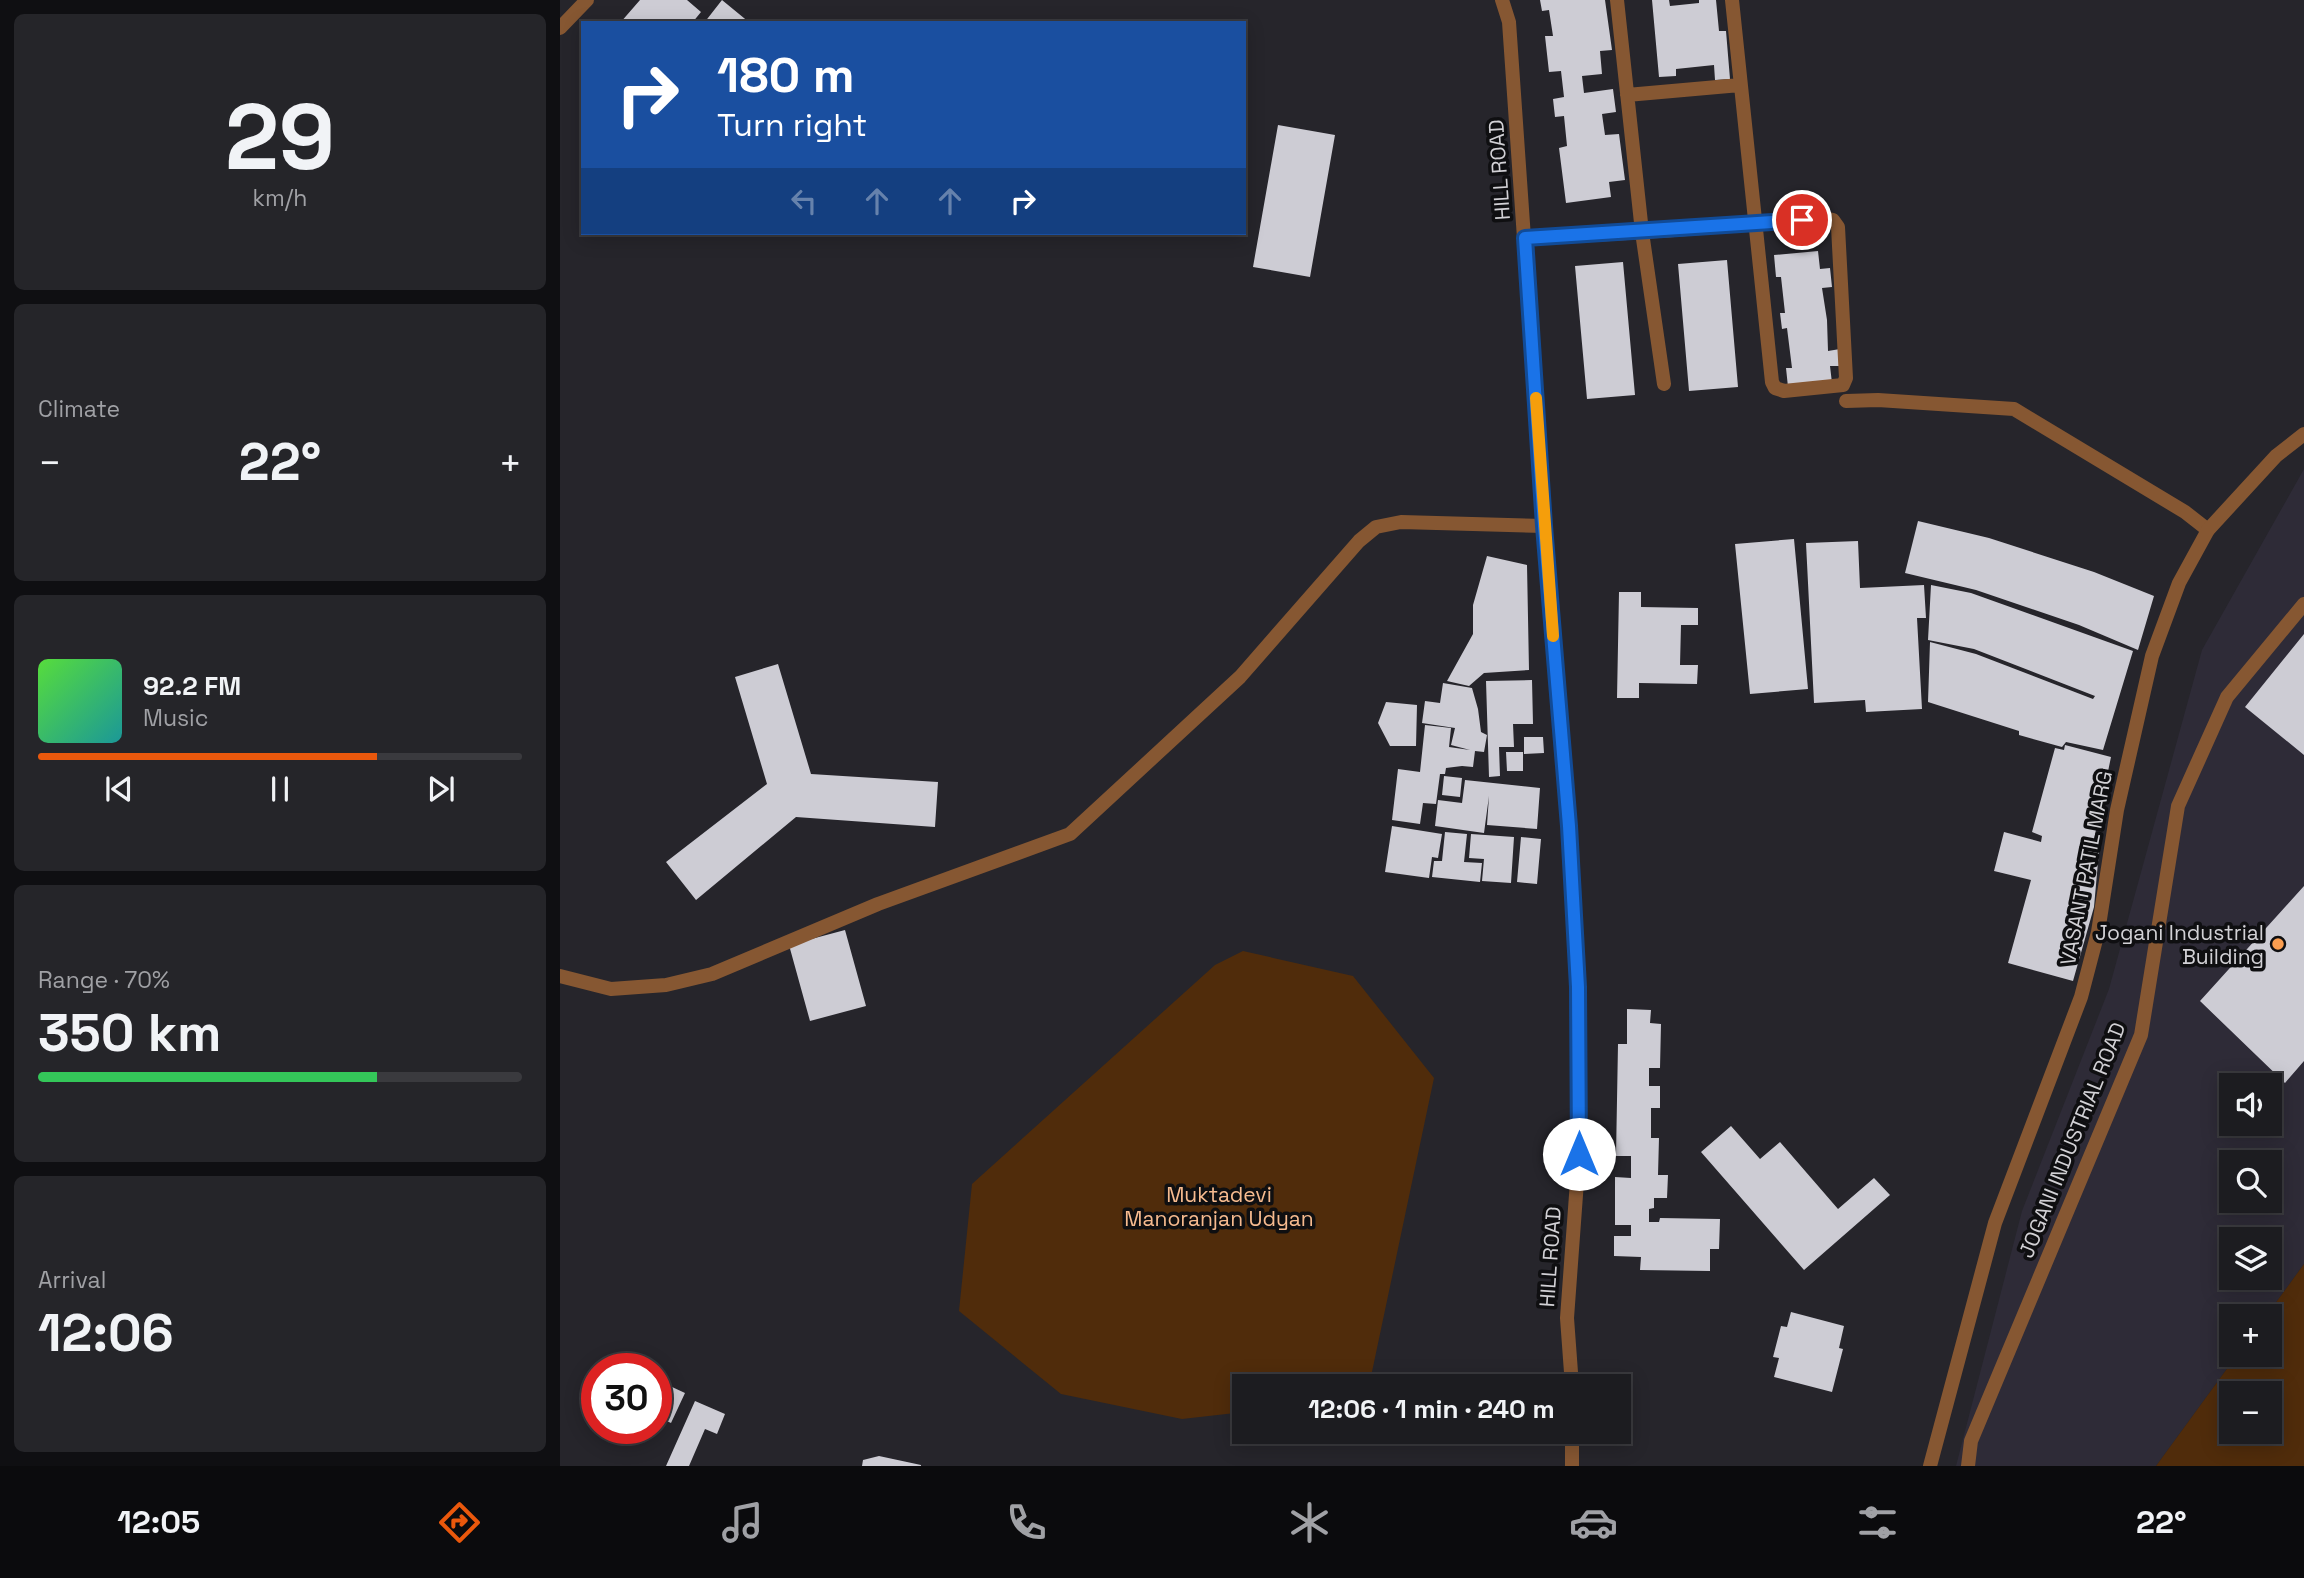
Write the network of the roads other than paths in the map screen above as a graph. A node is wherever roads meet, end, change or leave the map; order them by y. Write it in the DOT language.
graph roads {
  1 [pos="587,0"];
  2 [pos="1502,0"];
  3 [pos="1617,0"];
  4 [pos="1732,0"];
  5 [pos="560,28"];
  6 [pos="1741,85"];
  7 [pos="1627,95"];
  8 [pos="1754,224"];
  9 [pos="1642,232"];
  10 [pos="1525,238"];
  11 [pos="1664,384"];
  12 [pos="1846,401"];
  13 [pos="2304,434"];
  14 [pos="1544,526"];
  15 [pos="2208,530"];
  16 [pos="2304,604"];
  17 [pos="560,976"];
  18 [pos="1571,1374"];
  19 [pos="1573,1444"];
  20 [pos="1572,1466"];
  21 [pos="1930,1466"];
  22 [pos="1968,1466"];
  1 -- 5 [label="street"];
  2 -- 10 [label="street, HILL ROAD"];
  3 -- 7 [label="street"];
  4 -- 6 [label="street"];
  6 -- 7 [label="street"];
  6 -- 8 [label="street"];
  7 -- 9 [label="street"];
  8 -- 8 [label="street"];
  8 -- 9 [label="street"];
  9 -- 10 [label="street"];
  9 -- 11 [label="street"];
  10 -- 14 [label="street, HILL ROAD"];
  12 -- 15 [label="street"];
  13 -- 15 [label="street, VASANT PATIL MARG"];
  14 -- 17 [label="street"];
  14 -- 18 [label="street, HILL ROAD"];
  15 -- 21 [label="street, VASANT PATIL MARG"];
  16 -- 22 [label="street, JOGANI INDUSTRIAL ROAD"];
  19 -- 20 [label="street"];
}
